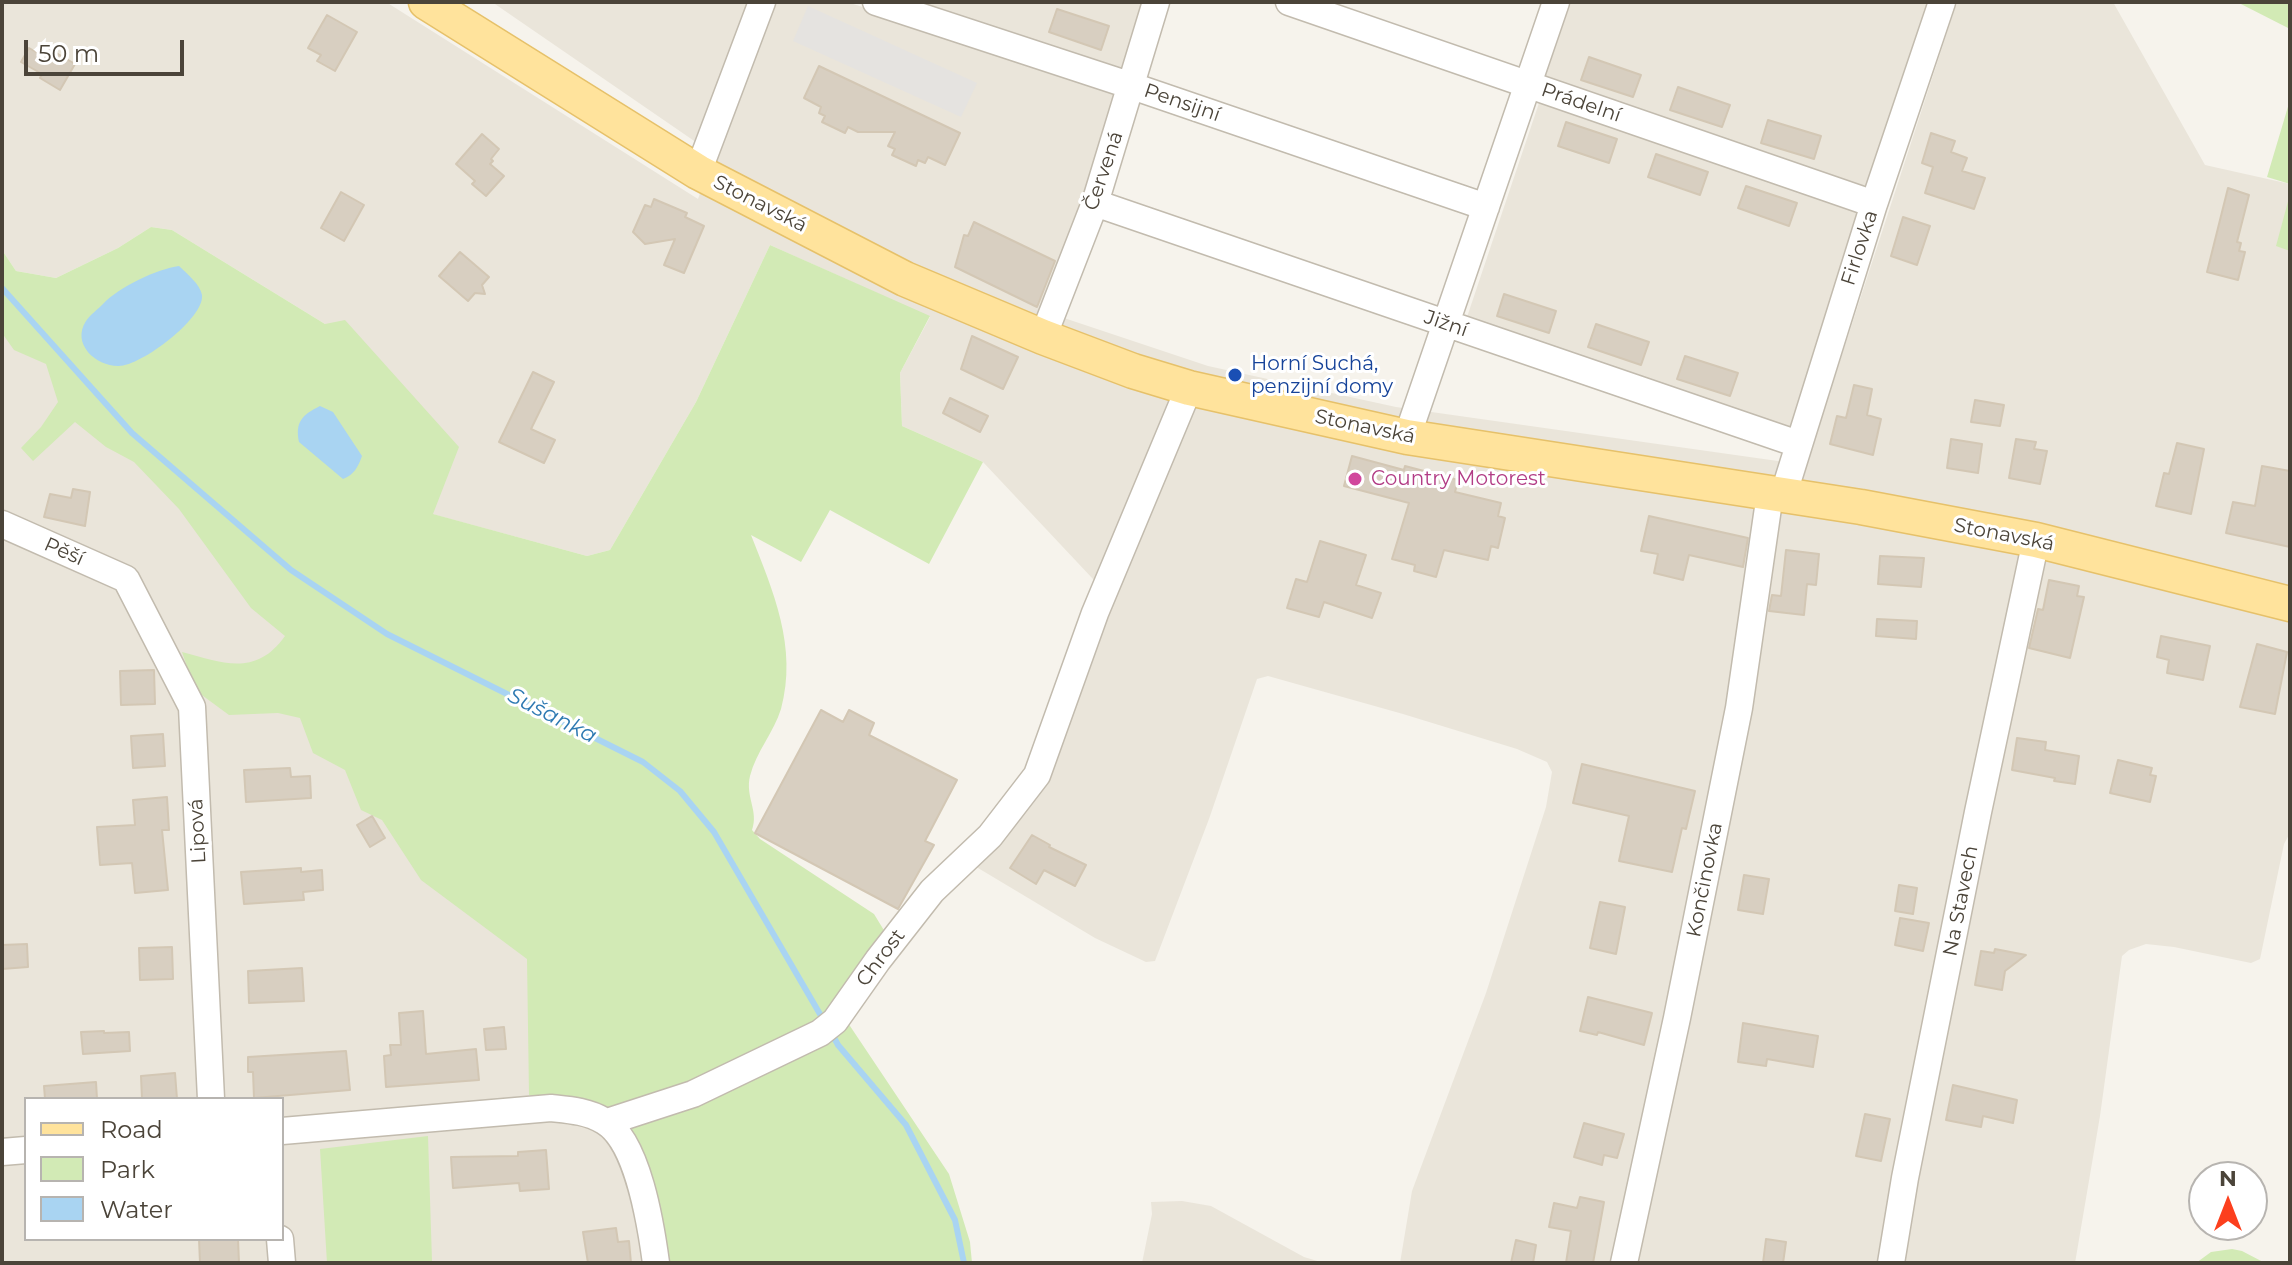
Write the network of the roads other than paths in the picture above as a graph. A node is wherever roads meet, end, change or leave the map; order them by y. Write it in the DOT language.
graph roads {
  1 [pos="426,2"];
  2 [pos="762,2"];
  3 [pos="876,2"];
  4 [pos="1156,2"];
  5 [pos="1289,2"];
  6 [pos="1556,2"];
  7 [pos="1942,2"];
  8 [pos="1527,84"];
  9 [pos="1132,86"];
  10 [pos="698,172"];
  11 [pos="1095,203"];
  12 [pos="1874,204"];
  13 [pos="1486,207"];
  14 [pos="1446,325"];
  15 [pos="1043,337"];
  16 [pos="1189,388"];
  17 [pos="1407,437"];
  18 [pos="1798,444"];
  19 [pos="1777,495"];
  20 [pos="2,524"];
  21 [pos="2036,540"];
  22 [pos="126,579"];
  23 [pos="2290,604"];
  24 [pos="211,1097"];
  25 [pos="607,1122"];
  26 [pos="284,1131"];
  27 [pos="24,1150"];
  28 [pos="2,1152"];
  29 [pos="280,1241"];
  30 [pos="282,1263"];
  31 [pos="656,1263"];
  32 [pos="1624,1263"];
  33 [pos="1891,1263"];
  1 -- 10 [label="main road, Stonavská"];
  2 -- 10 [label="street"];
  3 -- 9 [label="street, Pensijní"];
  4 -- 9 [label="street, Červená"];
  5 -- 8 [label="street, Prádelní"];
  6 -- 8 [label="street"];
  7 -- 12 [label="street, Firlovka"];
  8 -- 12 [label="street, Prádelní"];
  8 -- 13 [label="street"];
  9 -- 11 [label="street, Červená"];
  9 -- 13 [label="street, Pensijní"];
  10 -- 15 [label="main road, Stonavská"];
  11 -- 14 [label="street, Jižní"];
  11 -- 15 [label="street, Červená"];
  12 -- 18 [label="street, Firlovka"];
  13 -- 14 [label="street"];
  14 -- 17 [label="street"];
  14 -- 18 [label="street, Jižní"];
  15 -- 16 [label="main road, Stonavská"];
  16 -- 17 [label="main road, Stonavská"];
  16 -- 25 [label="street, Chrost"];
  17 -- 19 [label="main road, Stonavská"];
  18 -- 19 [label="street, Firlovka"];
  19 -- 21 [label="main road, Stonavská"];
  19 -- 32 [label="street, Končinovka"];
  20 -- 22 [label="street, Pěší"];
  21 -- 23 [label="main road, Stonavská"];
  21 -- 33 [label="street, Na Stavech"];
  22 -- 24 [label="street, Lipová"];
  25 -- 26 [label="street"];
  25 -- 31 [label="street"];
  27 -- 28 [label="street"];
  29 -- 30 [label="street"];
}
